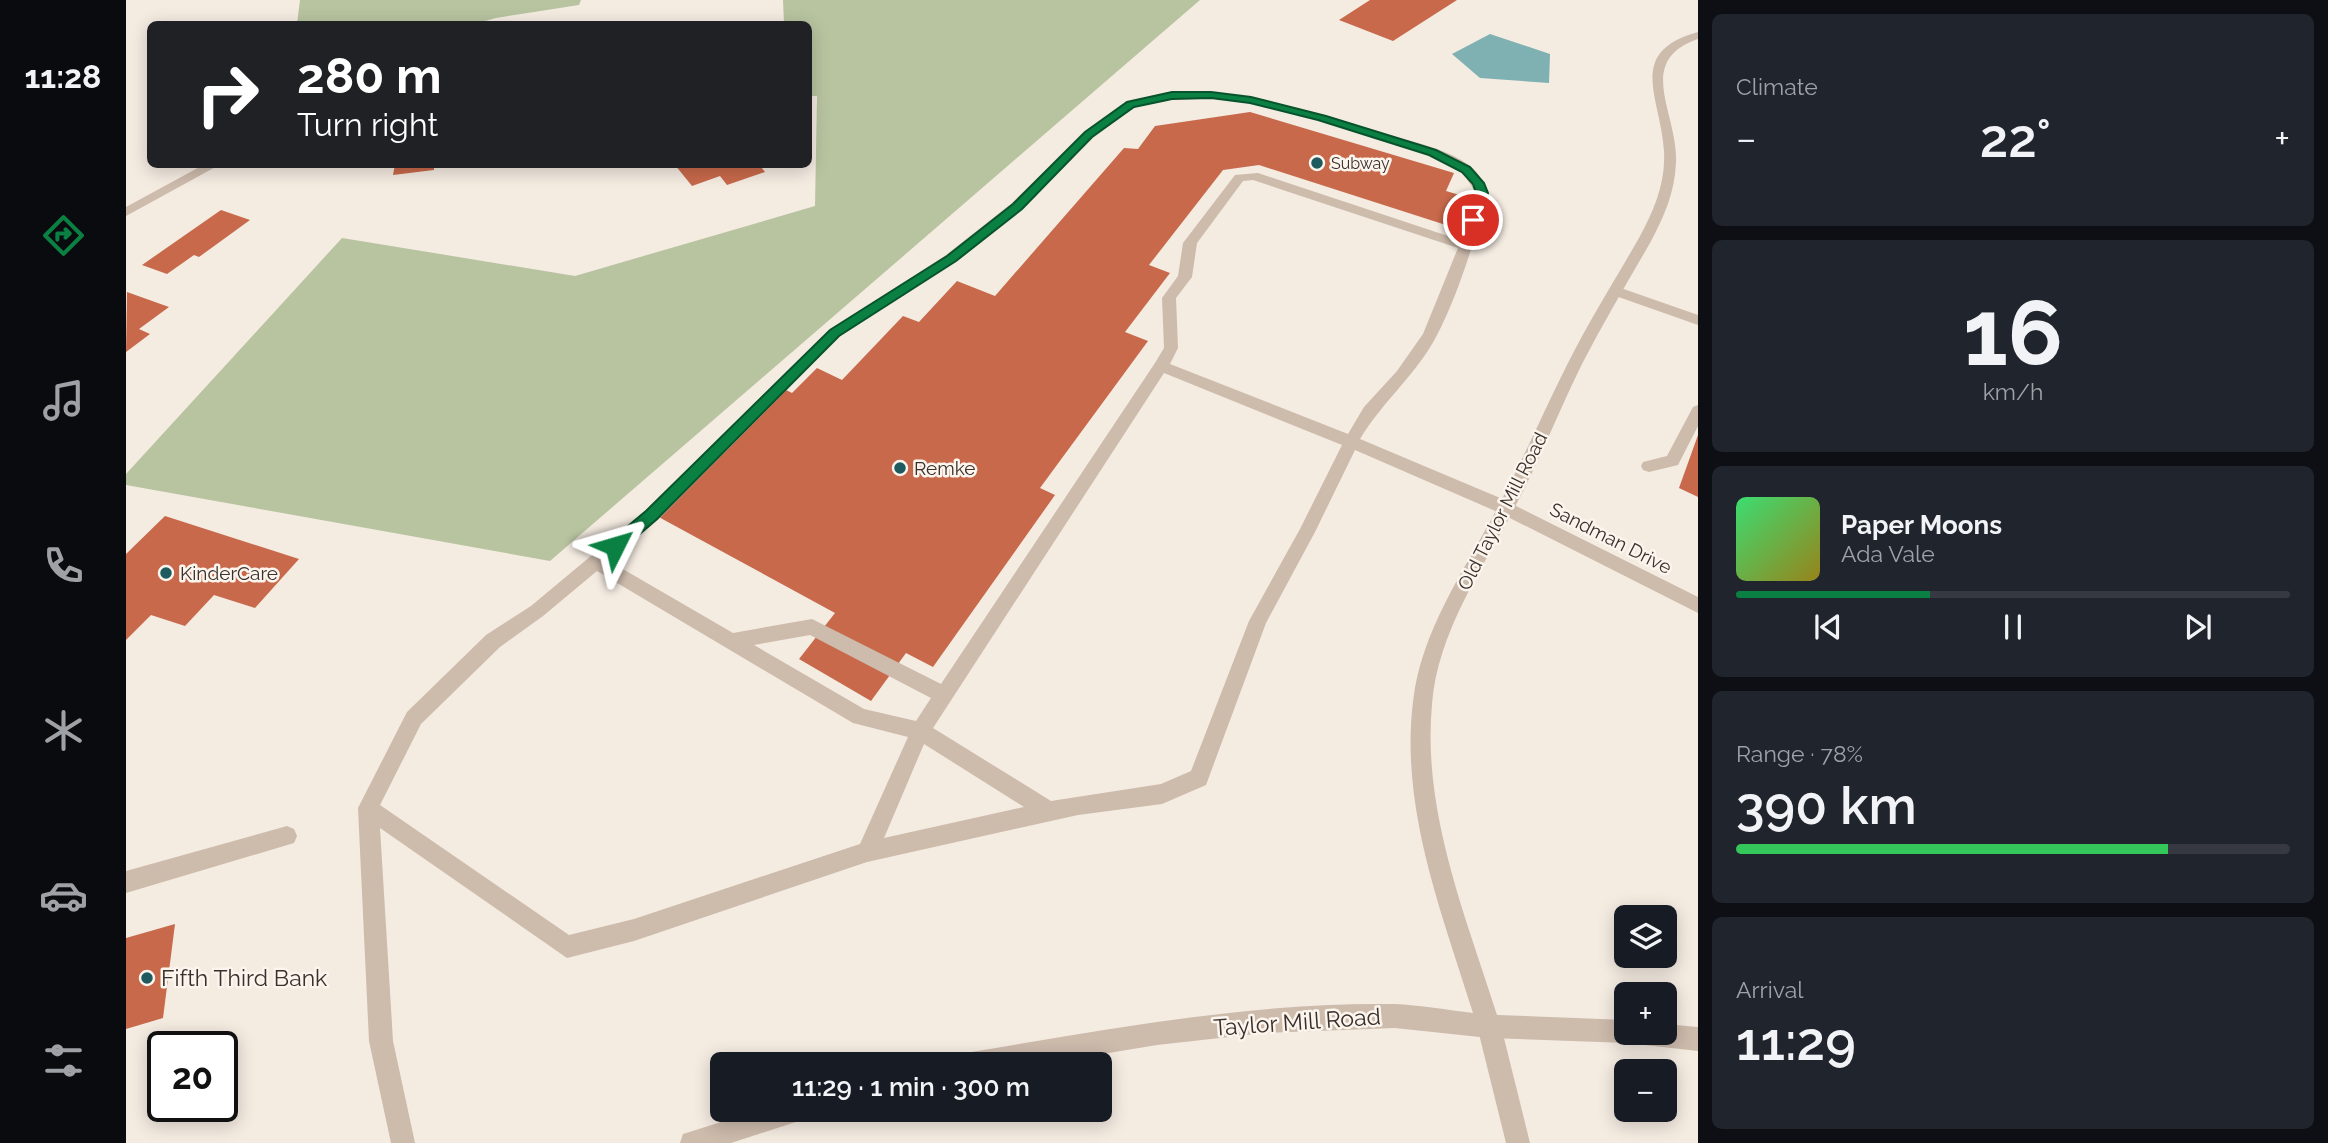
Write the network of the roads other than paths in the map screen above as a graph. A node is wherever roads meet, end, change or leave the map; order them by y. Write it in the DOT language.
graph roads {
  1 [pos="1698,35"];
  2 [pos="208,168"];
  3 [pos="126,212"];
  4 [pos="1465,246"];
  5 [pos="1615,291"];
  6 [pos="1698,320"];
  7 [pos="1161,366"];
  8 [pos="1698,411"];
  9 [pos="1351,442"];
  10 [pos="1649,466"];
  11 [pos="1506,508"];
  12 [pos="596,562"];
  13 [pos="1698,604"];
  14 [pos="731,641"];
  15 [pos="944,695"];
  16 [pos="920,731"];
  17 [pos="368,808"];
  18 [pos="1049,811"];
  19 [pos="287,836"];
  20 [pos="867,852"];
  21 [pos="126,882"];
  22 [pos="1489,1026"];
  23 [pos="1614,1031"];
  24 [pos="1677,1037"];
  25 [pos="1698,1039"];
  26 [pos="1043,1052"];
  27 [pos="758,1122"];
  28 [pos="403,1143"];
  29 [pos="692,1143"];
  30 [pos="1518,1143"];
  1 -- 5 [label="street, Old Taylor Mill Road"];
  2 -- 3 [label="street"];
  4 -- 7 [label="street"];
  4 -- 9 [label="street"];
  4 -- 12 [label="street"];
  5 -- 6 [label="street"];
  5 -- 11 [label="street, Old Taylor Mill Road"];
  7 -- 9 [label="street, Sandman Drive"];
  7 -- 15 [label="street"];
  8 -- 10 [label="street"];
  9 -- 11 [label="street, Sandman Drive"];
  9 -- 18 [label="street"];
  11 -- 13 [label="street, Sandman Drive"];
  11 -- 22 [label="street, Old Taylor Mill Road"];
  12 -- 14 [label="street"];
  12 -- 17 [label="street"];
  14 -- 15 [label="street"];
  14 -- 16 [label="street"];
  15 -- 16 [label="street"];
  16 -- 18 [label="street"];
  16 -- 20 [label="street"];
  17 -- 20 [label="street"];
  17 -- 28 [label="street"];
  18 -- 20 [label="street"];
  19 -- 21 [label="street"];
  22 -- 23 [label="street, Taylor Mill Road"];
  22 -- 26 [label="street, Taylor Mill Road"];
  22 -- 30 [label="street, Old Taylor Mill Road"];
  24 -- 25 [label="street, Taylor Mill Road"];
  27 -- 29 [label="street"];
}
